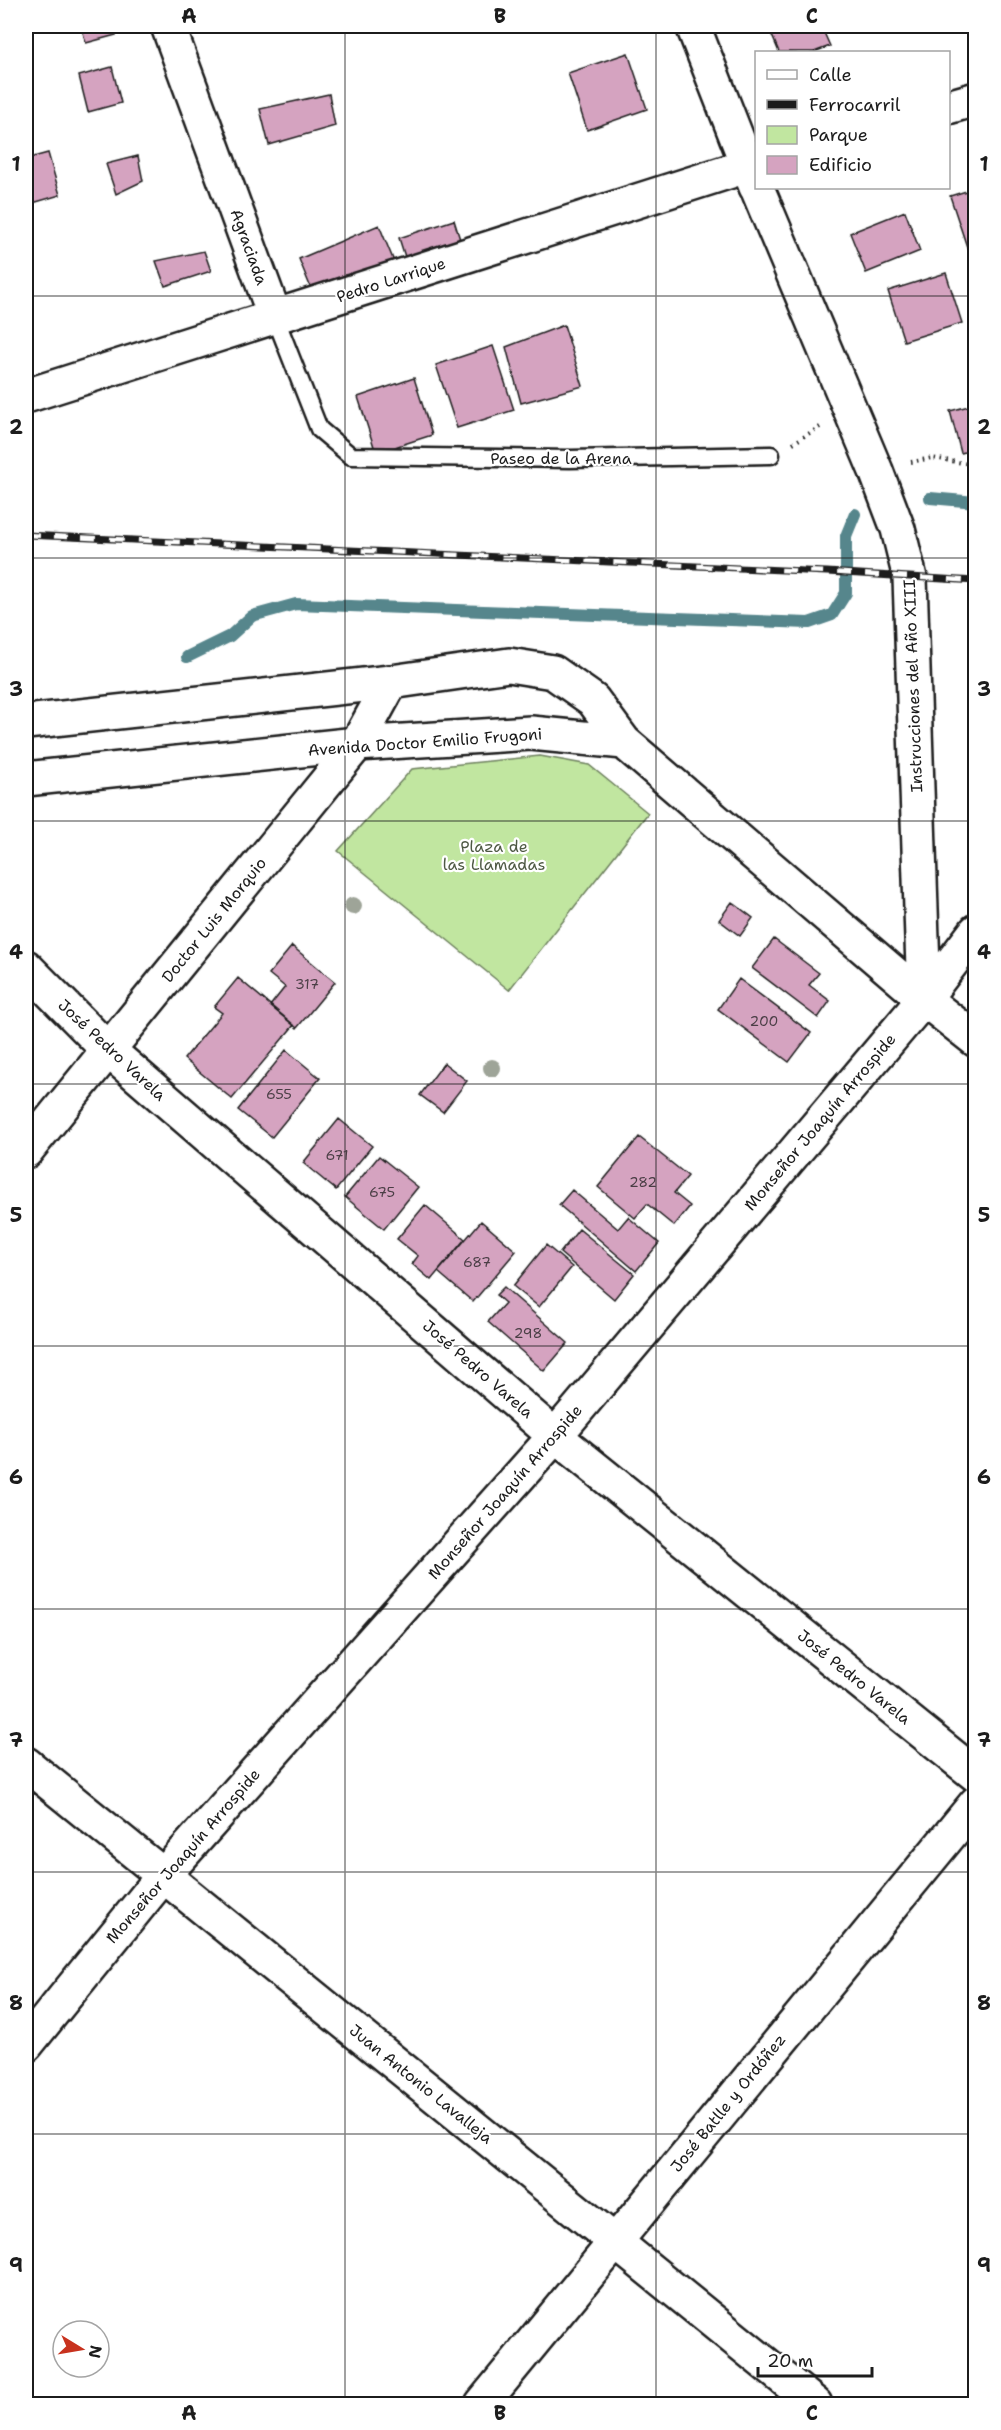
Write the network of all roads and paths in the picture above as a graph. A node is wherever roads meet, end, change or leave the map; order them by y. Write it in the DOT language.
graph roads {
  1 [pos="168,26"];
  2 [pos="693,26"];
  3 [pos="975,99"];
  4 [pos="950,106"];
  5 [pos="754,176"];
  6 [pos="759,189"];
  7 [pos="275,317"];
  8 [pos="26,396"];
  9 [pos="850,411"];
  10 [pos="771,455"];
  11 [pos="351,456"];
  12 [pos="909,462"];
  13 [pos="975,465"];
  14 [pos="392,682"];
  15 [pos="26,722"];
  16 [pos="624,742"];
  17 [pos="357,744"];
  18 [pos="26,779"];
  19 [pos="975,931"];
  20 [pos="26,967"];
  21 [pos="924,999"];
  22 [pos="975,1040"];
  23 [pos="108,1050"];
  24 [pos="26,1151"];
  25 [pos="555,1436"];
  26 [pos="26,1764"];
  27 [pos="975,1775"];
  28 [pos="975,1803"];
  29 [pos="163,1876"];
  30 [pos="26,2045"];
  31 [pos="615,2241"];
  32 [pos="482,2404"];
  33 [pos="815,2404"];
  1 -- 7 [label="street, Agraciada"];
  2 -- 5 [label="street, Instrucciones del Año XIII"];
  3 -- 4 [label="street"];
  5 -- 7 [label="street, Pedro Larrique"];
  6 -- 9 [label="street, Instrucciones del Año XIII"];
  7 -- 8 [label="street, Pedro Larrique"];
  7 -- 11 [label="lane, Agraciada"];
  9 -- 10 [label="path"];
  9 -- 21 [label="street, Instrucciones del Año XIII"];
  10 -- 11 [label="lane, Paseo de la Arena"];
  12 -- 13 [label="path"];
  14 -- 15 [label="street"];
  14 -- 16 [label="street"];
  14 -- 17 [label="street, Doctor Luis Morquio"];
  16 -- 17 [label="street, Avenida Doctor Emilio Frugoni"];
  16 -- 21 [label="street"];
  17 -- 18 [label="street, Avenida Doctor Emilio Frugoni"];
  17 -- 23 [label="street, Doctor Luis Morquio"];
  19 -- 21 [label="street, Monseñor Joaquín Arrospide"];
  20 -- 23 [label="street, José Pedro Varela"];
  21 -- 22 [label="street"];
  21 -- 25 [label="street, Monseñor Joaquín Arrospide"];
  23 -- 24 [label="street, Doctor Luis Morquio"];
  23 -- 25 [label="street, José Pedro Varela"];
  25 -- 27 [label="street, José Pedro Varela"];
  25 -- 29 [label="street, Monseñor Joaquín Arrospide"];
  26 -- 29 [label="street, Juan Antonio Lavalleja"];
  28 -- 31 [label="street, José Batlle y Ordóñez"];
  29 -- 30 [label="street, Monseñor Joaquín Arrospide"];
  29 -- 31 [label="street, Juan Antonio Lavalleja"];
  31 -- 32 [label="street, José Batlle y Ordóñez"];
  31 -- 33 [label="street, Juan Antonio Lavalleja"];
}
